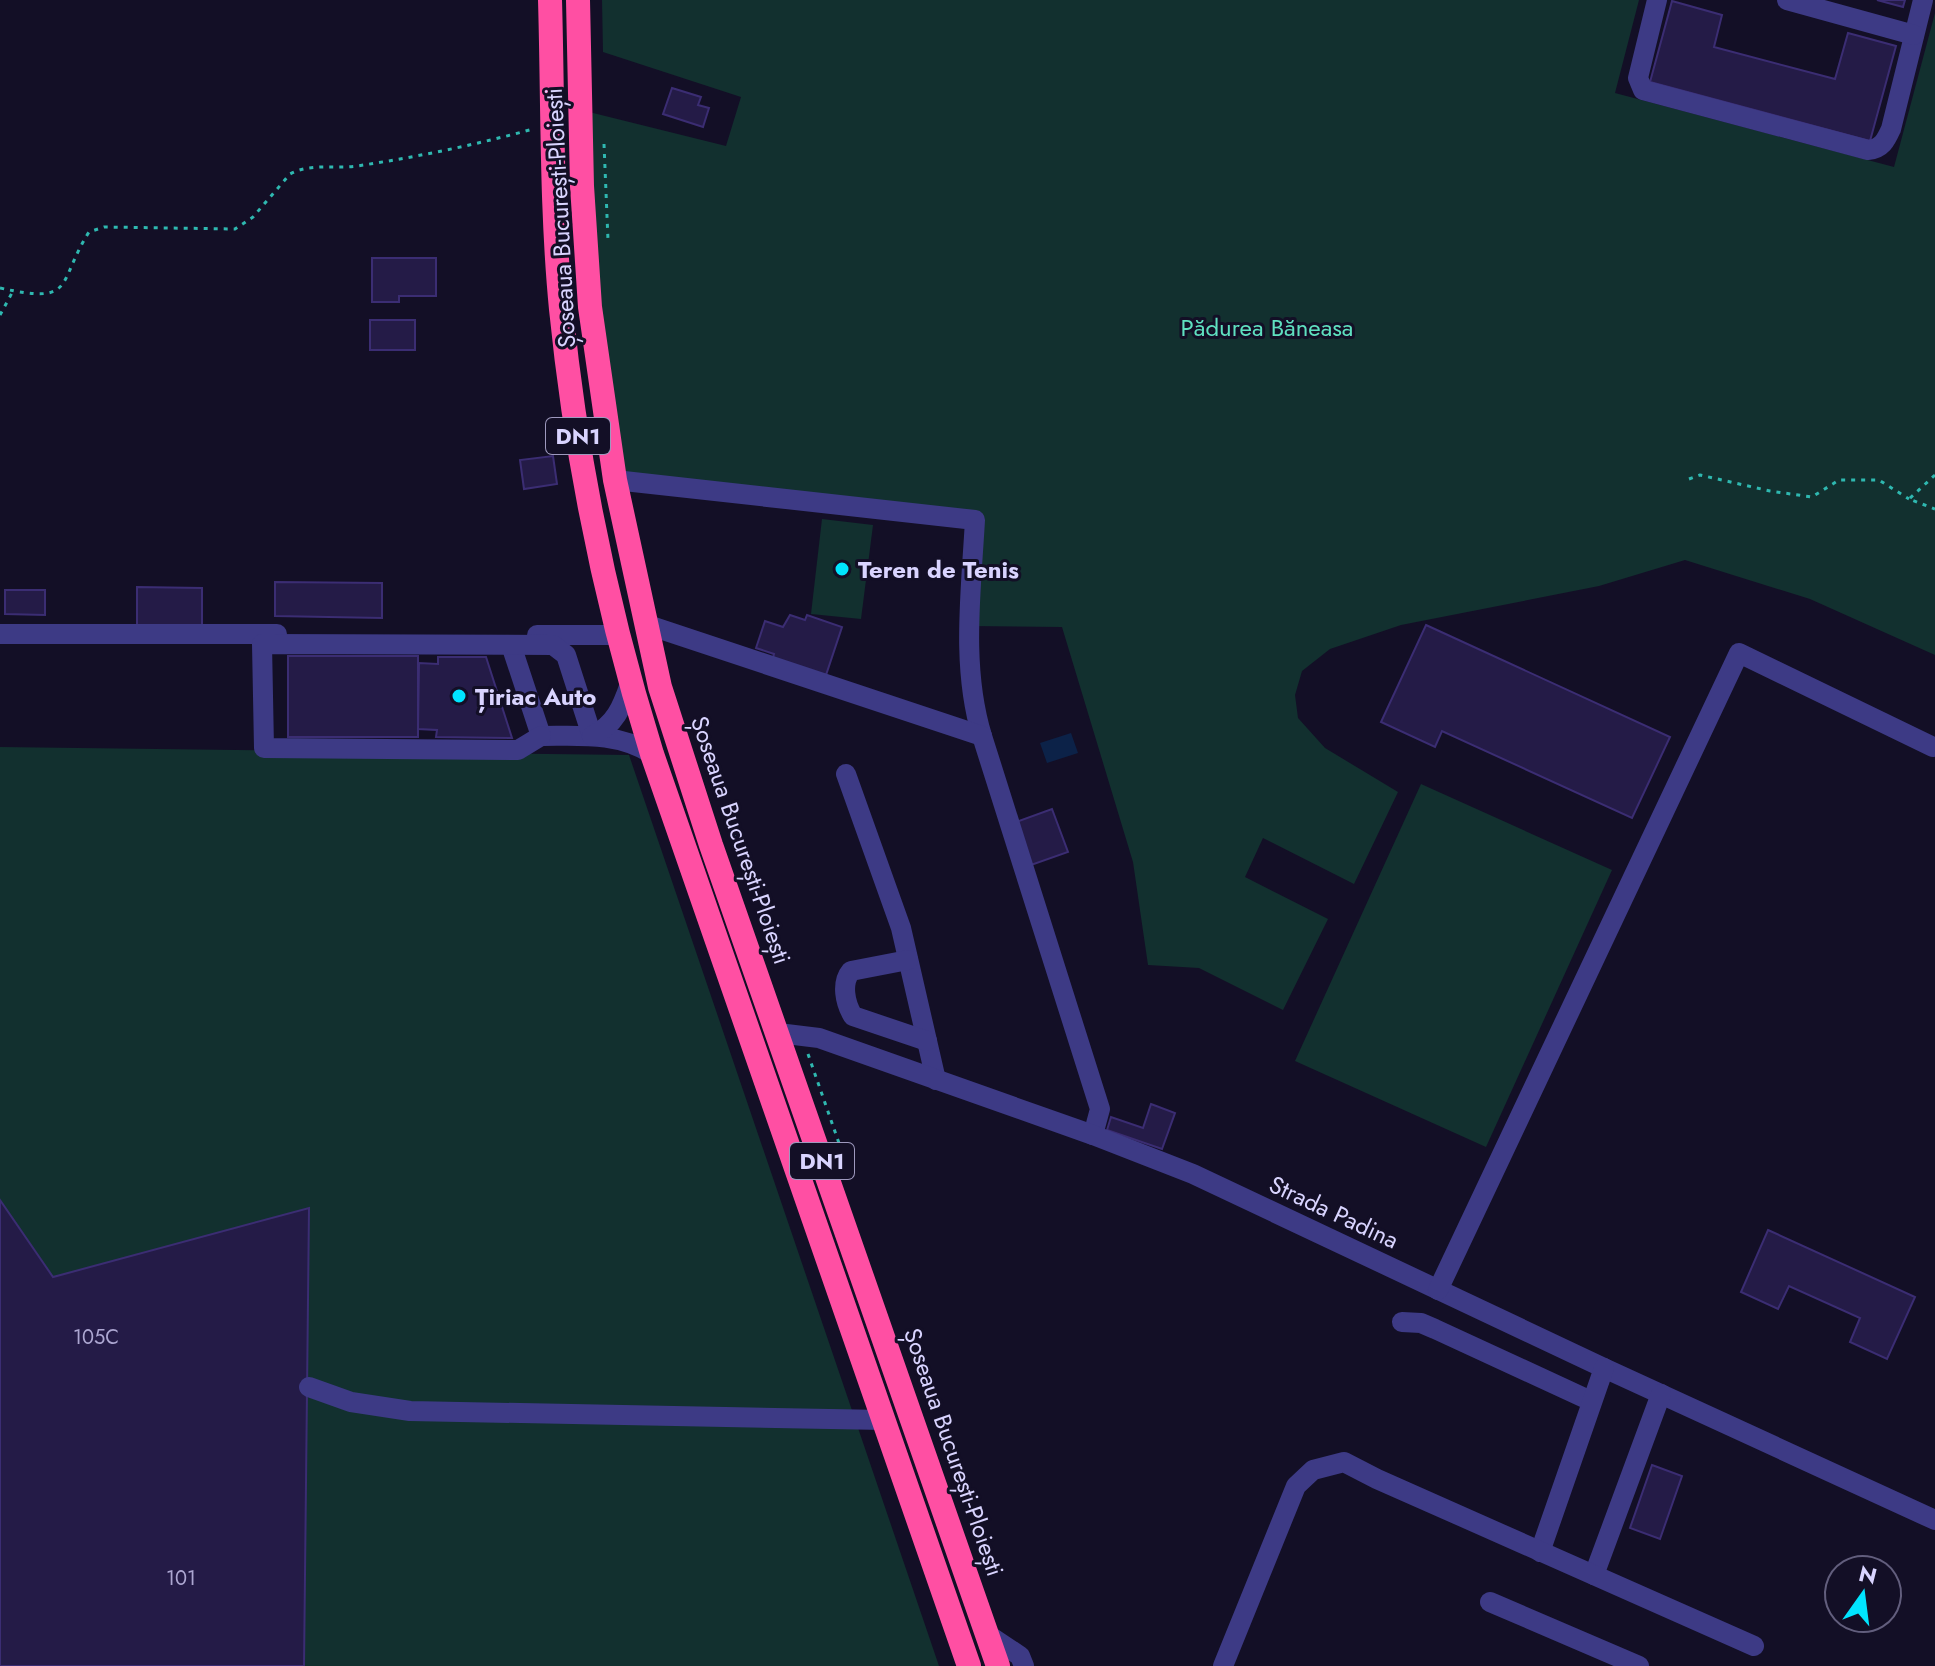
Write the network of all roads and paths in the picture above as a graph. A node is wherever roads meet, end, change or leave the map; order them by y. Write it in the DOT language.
graph roads {
  1 [pos="550,0"];
  2 [pos="578,0"];
  3 [pos="1657,0"];
  4 [pos="1787,0"];
  5 [pos="1923,0"];
  6 [pos="1914,35"];
  7 [pos="553,124"];
  8 [pos="604,143"];
  9 [pos="609,252"];
  10 [pos="0,288"];
  11 [pos="13,291"];
  12 [pos="0,315"];
  13 [pos="1935,475"];
  14 [pos="1689,479"];
  15 [pos="615,480"];
  16 [pos="1909,499"];
  17 [pos="1935,509"];
  18 [pos="645,624"];
  19 [pos="0,634"];
  20 [pos="617,635"];
  21 [pos="511,645"];
  22 [pos="630,684"];
  23 [pos="541,736"];
  24 [pos="592,736"];
  25 [pos="982,736"];
  26 [pos="1933,747"];
  27 [pos="652,754"];
  28 [pos="846,774"];
  29 [pos="726,823"];
  30 [pos="766,935"];
  31 [pos="908,960"];
  32 [pos="790,1034"];
  33 [pos="927,1041"];
  34 [pos="936,1080"];
  35 [pos="1093,1135"];
  36 [pos="843,1155"];
  37 [pos="1438,1290"];
  38 [pos="1402,1322"];
  39 [pos="1604,1368"];
  40 [pos="309,1387"];
  41 [pos="1661,1394"];
  42 [pos="1591,1401"];
  43 [pos="884,1420"];
  44 [pos="1935,1520"];
  45 [pos="1540,1552"];
  46 [pos="1594,1575"];
  47 [pos="1490,1602"];
  48 [pos="987,1634"];
  49 [pos="1754,1646"];
  50 [pos="969,1666"];
  51 [pos="998,1666"];
  52 [pos="1024,1666"];
  53 [pos="1223,1666"];
  54 [pos="1639,1666"];
  1 -- 7 [label="highway, Șoseaua București-Ploiești / DN1"];
  2 -- 15 [label="highway, Șoseaua București-Ploiești / DN1"];
  3 -- 6 [label="street"];
  4 -- 6 [label="street"];
  5 -- 6 [label="street"];
  7 -- 11 [label="path"];
  7 -- 20 [label="highway, Șoseaua București-Ploiești / DN1"];
  8 -- 9 [label="path"];
  10 -- 11 [label="path"];
  11 -- 12 [label="path"];
  13 -- 16 [label="path"];
  14 -- 16 [label="path"];
  15 -- 18 [label="highway, Șoseaua București-Ploiești / DN1"];
  15 -- 25 [label="street"];
  16 -- 17 [label="path"];
  18 -- 25 [label="street"];
  18 -- 32 [label="highway, Șoseaua București-Ploiești / DN1"];
  19 -- 20 [label="street"];
  20 -- 22 [label="highway, Șoseaua București-Ploiești / DN1"];
  21 -- 23 [label="street"];
  21 -- 23 [label="street"];
  21 -- 24 [label="street"];
  22 -- 24 [label="street"];
  22 -- 27 [label="highway, Șoseaua București-Ploiești / DN1"];
  23 -- 24 [label="street"];
  24 -- 27 [label="street"];
  25 -- 35 [label="street"];
  26 -- 37 [label="street"];
  27 -- 43 [label="highway, Șoseaua București-Ploiești / DN1"];
  28 -- 31 [label="street"];
  29 -- 30 [label="path"];
  31 -- 33 [label="street"];
  31 -- 33 [label="street"];
  32 -- 34 [label="street, Strada Padina"];
  32 -- 36 [label="path"];
  32 -- 48 [label="highway, Șoseaua București-Ploiești / DN1"];
  33 -- 34 [label="street"];
  34 -- 35 [label="street, Strada Padina"];
  35 -- 37 [label="street, Strada Padina"];
  37 -- 39 [label="street, Strada Padina"];
  38 -- 42 [label="street"];
  39 -- 41 [label="street, Strada Padina"];
  39 -- 42 [label="street"];
  40 -- 43 [label="street"];
  41 -- 44 [label="street, Strada Padina"];
  41 -- 46 [label="street"];
  42 -- 45 [label="street"];
  43 -- 50 [label="highway, Șoseaua București-Ploiești / DN1"];
  45 -- 46 [label="street"];
  45 -- 53 [label="street"];
  46 -- 49 [label="street"];
  47 -- 54 [label="street"];
  48 -- 51 [label="highway, Șoseaua București-Ploiești / DN1"];
  48 -- 52 [label="street"];
}
